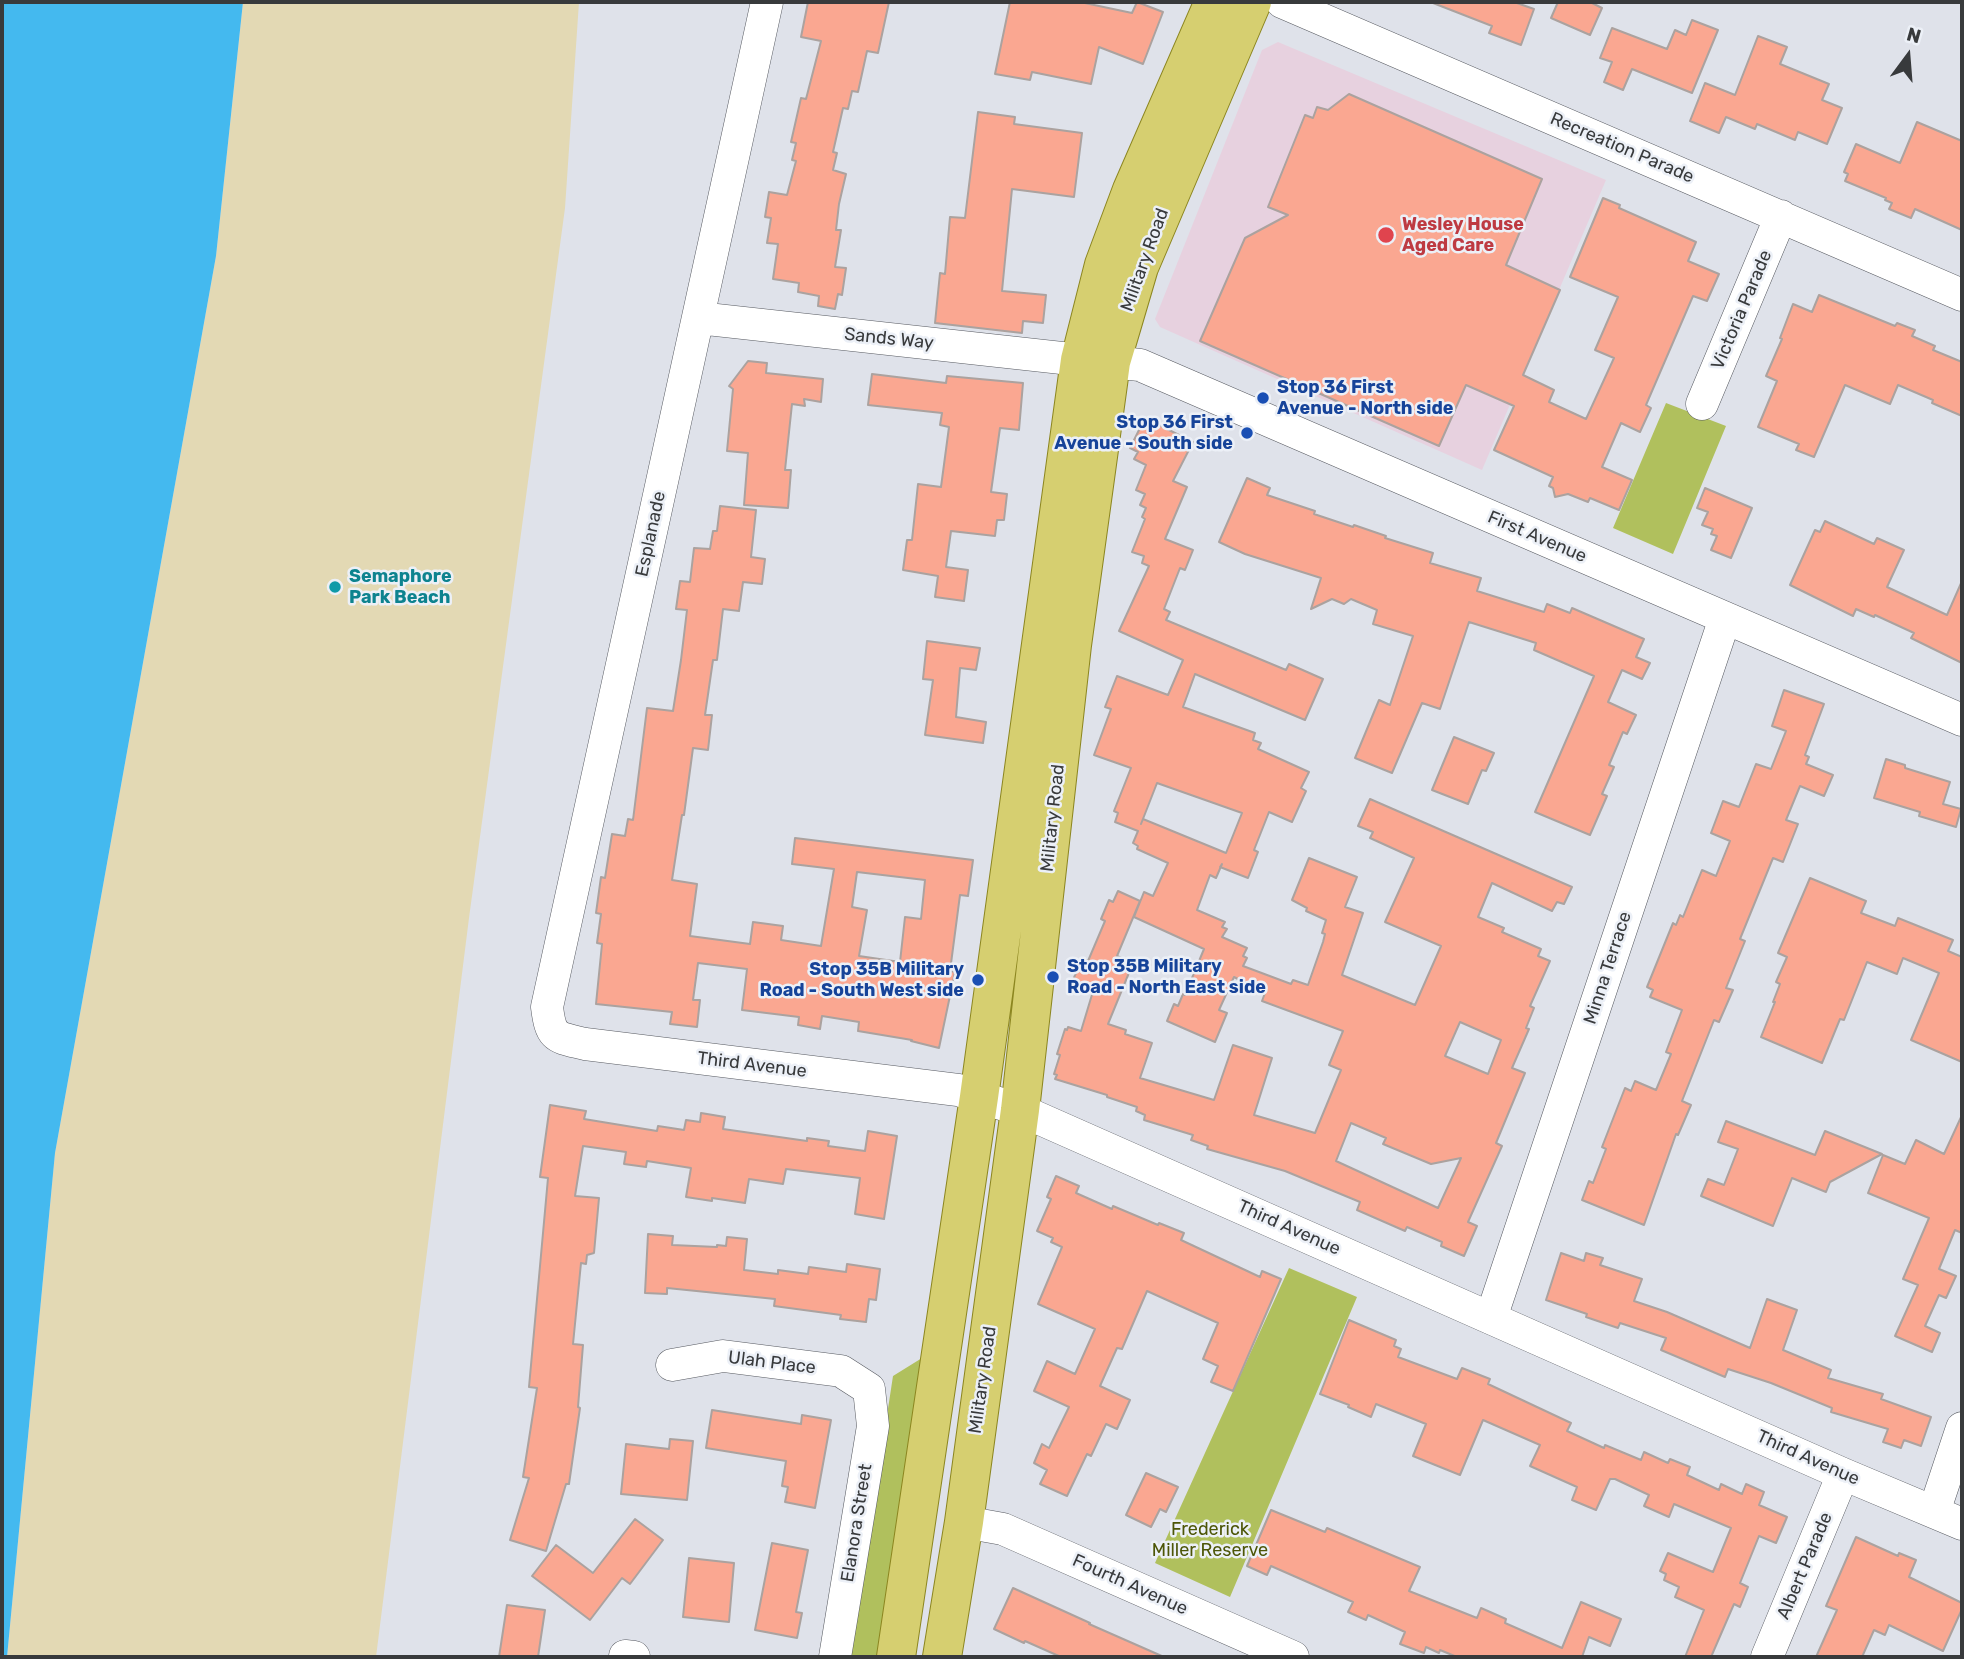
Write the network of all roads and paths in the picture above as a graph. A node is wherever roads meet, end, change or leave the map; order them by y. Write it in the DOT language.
graph roads {
  1 [pos="766,2"];
  2 [pos="1214,2"];
  3 [pos="1252,2"];
  4 [pos="1282,2"];
  5 [pos="1781,216"];
  6 [pos="1962,295"];
  7 [pos="698,318"];
  8 [pos="1095,361"];
  9 [pos="1702,404"];
  10 [pos="1725,618"];
  11 [pos="1962,720"];
  12 [pos="585,1044"];
  13 [pos="979,1097"];
  14 [pos="1020,1110"];
  15 [pos="1492,1318"];
  16 [pos="672,1365"];
  17 [pos="869,1389"];
  18 [pos="1962,1428"];
  19 [pos="1843,1475"];
  20 [pos="1948,1518"];
  21 [pos="964,1522"];
  22 [pos="835,1657"];
  23 [pos="896,1657"];
  24 [pos="942,1657"];
  25 [pos="1293,1657"];
  26 [pos="1767,1657"];
  1 -- 7 [label="street, Esplanade"];
  2 -- 8 [label="main road, Military Road"];
  3 -- 8 [label="main road, Military Road"];
  4 -- 5 [label="street, Recreation Parade"];
  5 -- 6 [label="street, Recreation Parade"];
  5 -- 9 [label="street, Victoria Parade"];
  7 -- 8 [label="street, Sands Way"];
  7 -- 12 [label="street, Esplanade"];
  8 -- 10 [label="street, First Avenue"];
  8 -- 13 [label="main road, Military Road"];
  8 -- 14 [label="main road, Military Road"];
  10 -- 11 [label="street, First Avenue"];
  10 -- 15 [label="street, Minna Terrace"];
  12 -- 13 [label="street, Third Avenue"];
  13 -- 14 [label="street, Third Avenue"];
  13 -- 23 [label="main road, Military Road"];
  14 -- 15 [label="street, Third Avenue"];
  14 -- 21 [label="main road, Military Road"];
  15 -- 19 [label="street, Third Avenue"];
  16 -- 17 [label="street, Ulah Place"];
  17 -- 22 [label="street, Elanora Street"];
  18 -- 20 [label="street"];
  19 -- 20 [label="street, Third Avenue"];
  19 -- 26 [label="street, Albert Parade"];
  21 -- 24 [label="main road, Military Road"];
  21 -- 25 [label="street, Fourth Avenue"];
}
